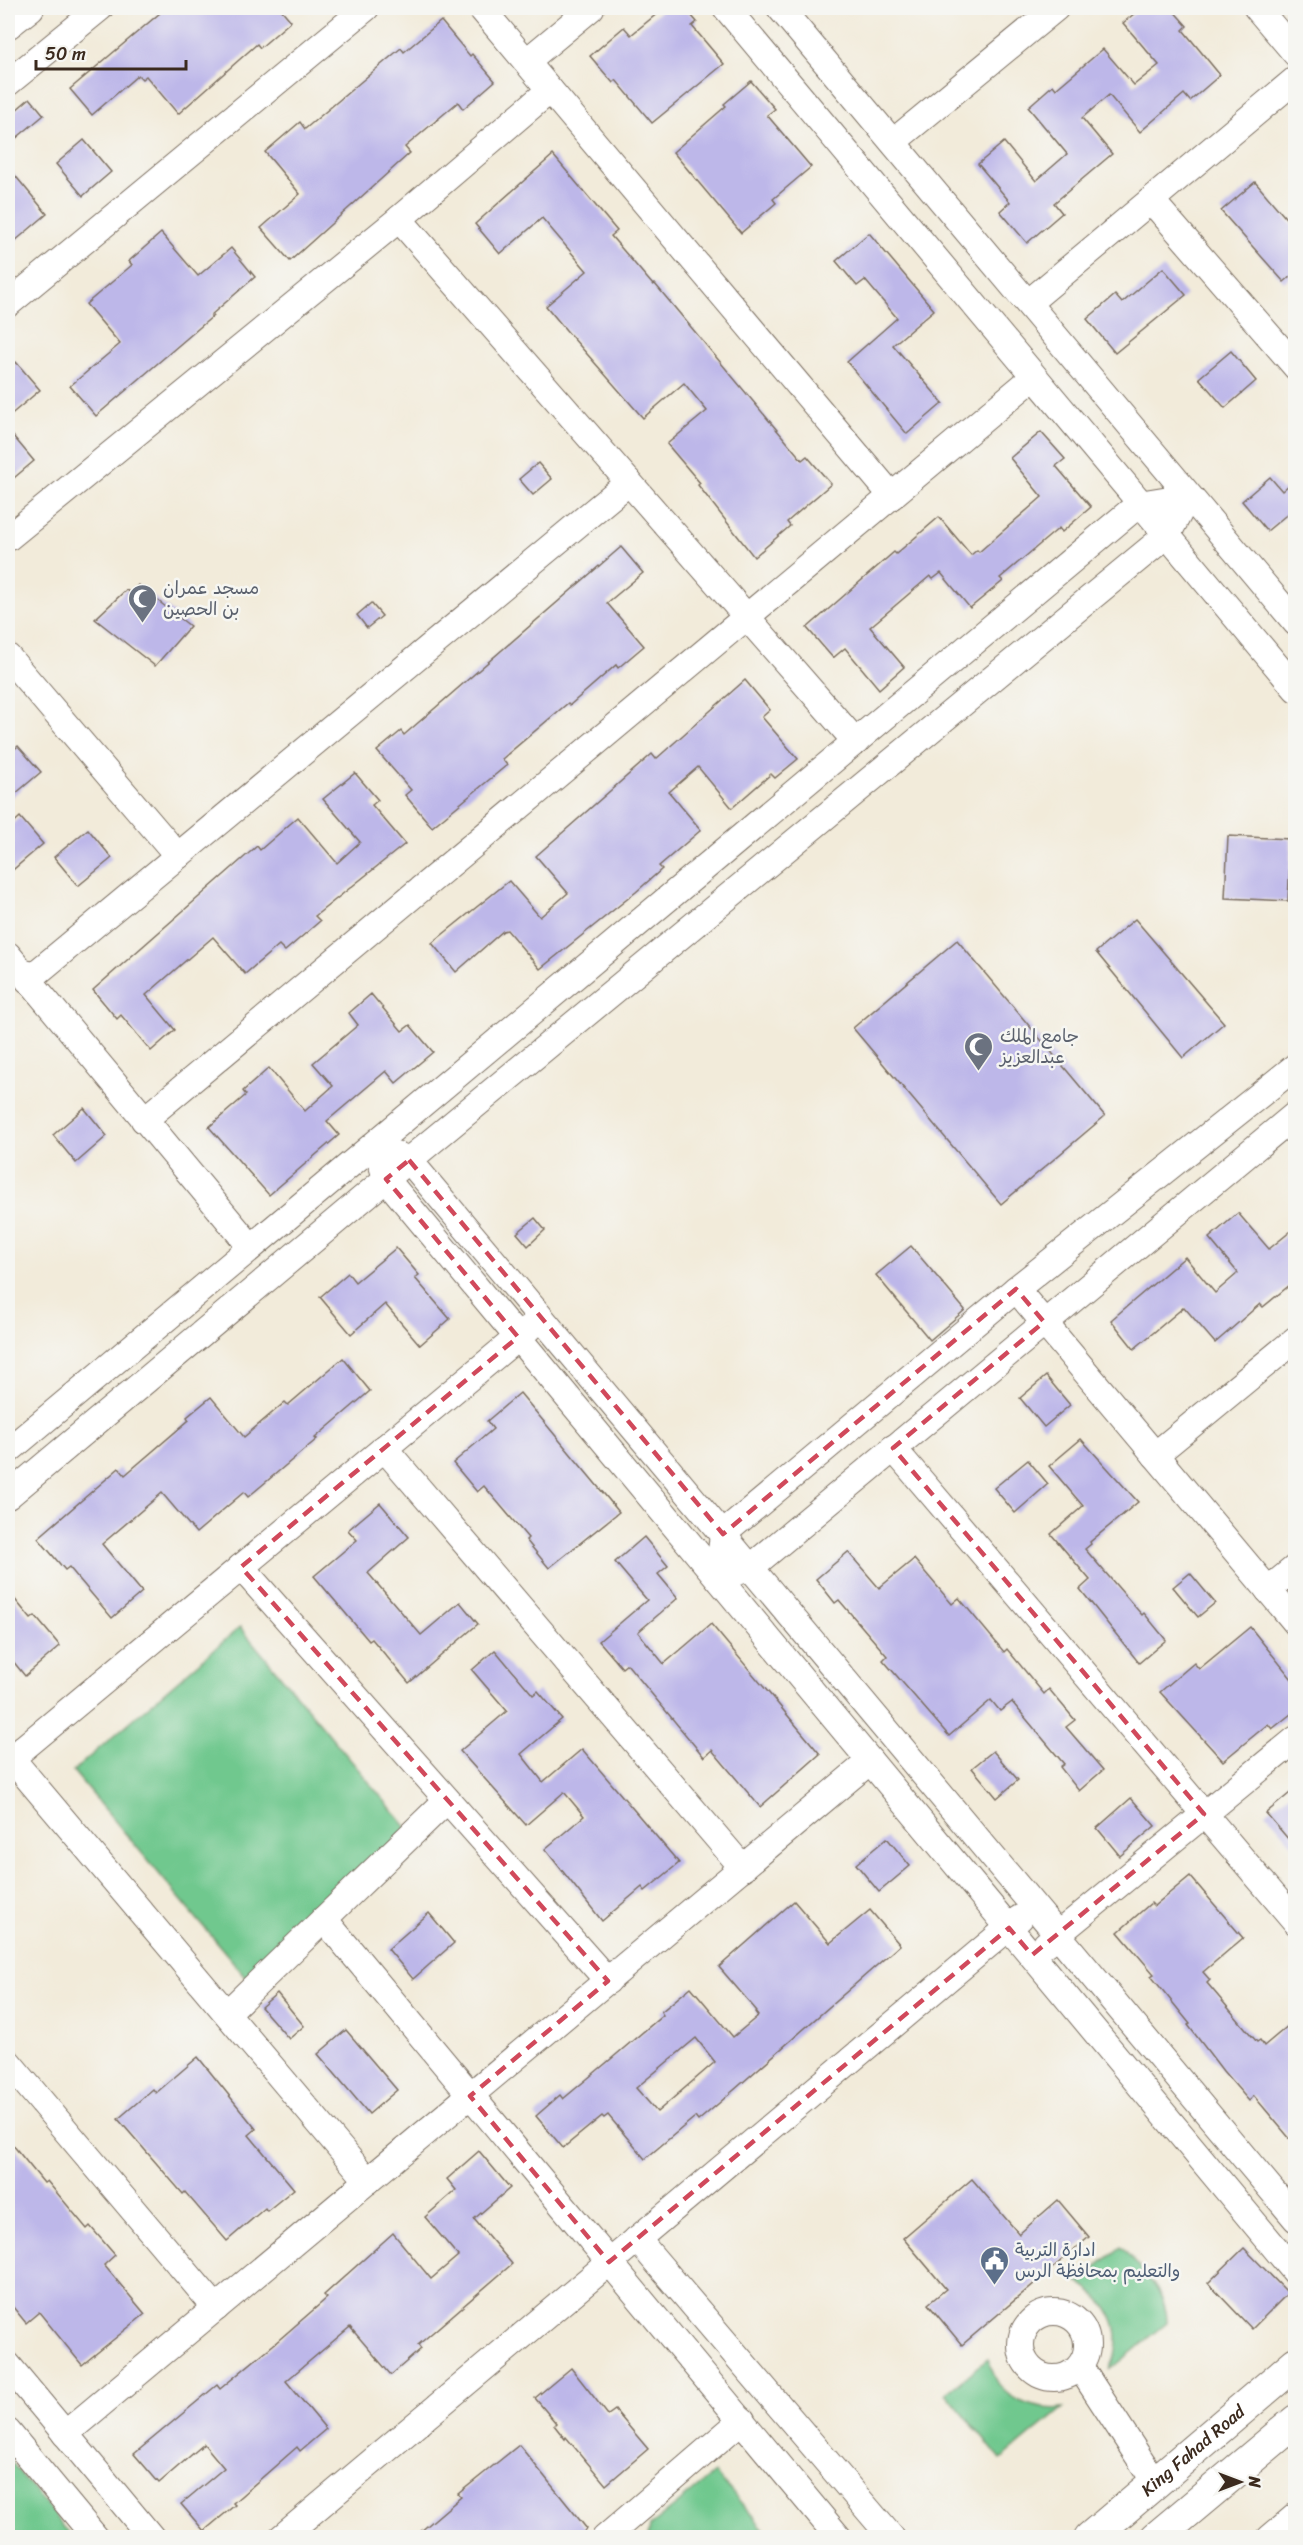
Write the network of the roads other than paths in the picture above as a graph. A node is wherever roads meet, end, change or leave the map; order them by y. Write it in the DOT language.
graph roads {
  1 [pos="28,8"];
  2 [pos="100,8"];
  3 [pos="366,8"];
  4 [pos="482,8"];
  5 [pos="591,8"];
  6 [pos="726,8"];
  7 [pos="780,8"];
  8 [pos="1056,8"];
  9 [pos="1257,8"];
  10 [pos="8,26"];
  11 [pos="1296,54"];
  12 [pos="527,61"];
  13 [pos="1296,79"];
  14 [pos="8,82"];
  15 [pos="550,90"];
  16 [pos="893,142"];
  17 [pos="1151,200"];
  18 [pos="399,219"];
  19 [pos="1028,303"];
  20 [pos="8,304"];
  21 [pos="1296,367"];
  22 [pos="1034,377"];
  23 [pos="629,482"];
  24 [pos="892,496"];
  25 [pos="1188,496"];
  26 [pos="1139,504"];
  27 [pos="1168,534"];
  28 [pos="8,538"];
  29 [pos="747,617"];
  30 [pos="1296,623"];
  31 [pos="8,657"];
  32 [pos="1296,689"];
  33 [pos="856,742"];
  34 [pos="178,856"];
  35 [pos="8,955"];
  36 [pos="28,980"];
  37 [pos="1296,1066"];
  38 [pos="1296,1114"];
  39 [pos="144,1120"];
  40 [pos="376,1144"];
  41 [pos="409,1160"];
  42 [pos="386,1179"];
  43 [pos="251,1247"];
  44 [pos="1016,1289"];
  45 [pos="541,1318"];
  46 [pos="1044,1322"];
  47 [pos="518,1337"];
  48 [pos="1296,1339"];
  49 [pos="384,1448"];
  50 [pos="893,1448"];
  51 [pos="8,1451"];
  52 [pos="1155,1455"];
  53 [pos="8,1496"];
  54 [pos="723,1534"];
  55 [pos="241,1567"];
  56 [pos="1296,1567"];
  57 [pos="750,1568"];
  58 [pos="718,1578"];
  59 [pos="1268,1590"];
  60 [pos="1296,1623"];
  61 [pos="1296,1738"];
  62 [pos="9,1759"];
  63 [pos="870,1761"];
  64 [pos="447,1800"];
  65 [pos="1204,1814"];
  66 [pos="743,1868"];
  67 [pos="1034,1906"];
  68 [pos="324,1919"];
  69 [pos="1296,1922"];
  70 [pos="1008,1928"];
  71 [pos="1057,1934"];
  72 [pos="1032,1955"];
  73 [pos="608,1981"];
  74 [pos="227,2013"];
  75 [pos="8,2062"];
  76 [pos="470,2096"];
  77 [pos="368,2181"];
  78 [pos="1296,2219"];
  79 [pos="637,2239"];
  80 [pos="609,2262"];
  81 [pos="1296,2273"];
  82 [pos="216,2308"];
  83 [pos="1296,2363"];
  84 [pos="8,2365"];
  85 [pos="1080,2367"];
  86 [pos="742,2420"];
  87 [pos="1296,2421"];
  88 [pos="8,2432"];
  89 [pos="65,2434"];
  90 [pos="1155,2482"];
  91 [pos="1296,2516"];
  92 [pos="607,2537"];
  93 [pos="96,2538"];
  94 [pos="152,2538"];
  95 [pos="281,2538"];
  96 [pos="840,2538"];
  97 [pos="892,2538"];
  98 [pos="1090,2538"];
  99 [pos="1156,2538"];
  100 [pos="1270,2538"];
  1 -- 10 [label="street"];
  2 -- 14 [label="street"];
  3 -- 20 [label="street"];
  4 -- 12 [label="street"];
  5 -- 12 [label="street"];
  6 -- 22 [label="street"];
  7 -- 16 [label="street"];
  8 -- 16 [label="street"];
  9 -- 11 [label="street"];
  12 -- 15 [label="street"];
  13 -- 17 [label="street"];
  15 -- 18 [label="street"];
  15 -- 24 [label="street"];
  16 -- 19 [label="street"];
  17 -- 19 [label="street"];
  17 -- 21 [label="street"];
  18 -- 23 [label="street"];
  18 -- 28 [label="street"];
  19 -- 25 [label="street"];
  22 -- 24 [label="street"];
  22 -- 26 [label="street"];
  23 -- 29 [label="street"];
  23 -- 34 [label="street"];
  24 -- 29 [label="street"];
  25 -- 26 [label="street"];
  25 -- 27 [label="street"];
  25 -- 30 [label="street"];
  26 -- 27 [label="street"];
  26 -- 33 [label="street"];
  27 -- 32 [label="street"];
  27 -- 41 [label="street"];
  29 -- 33 [label="street"];
  29 -- 39 [label="street"];
  31 -- 34 [label="street"];
  33 -- 40 [label="street"];
  34 -- 36 [label="street"];
  35 -- 36 [label="street"];
  36 -- 39 [label="street"];
  37 -- 44 [label="street"];
  38 -- 46 [label="street"];
  39 -- 43 [label="street"];
  40 -- 41 [label="street"];
  40 -- 42 [label="street"];
  40 -- 43 [label="street"];
  41 -- 42 [label="street"];
  41 -- 45 [label="street"];
  42 -- 47 [label="street"];
  42 -- 53 [label="street"];
  43 -- 51 [label="street"];
  44 -- 46 [label="street"];
  44 -- 54 [label="street"];
  45 -- 47 [label="street"];
  45 -- 54 [label="street"];
  46 -- 50 [label="street"];
  46 -- 52 [label="street"];
  47 -- 49 [label="street"];
  47 -- 58 [label="street"];
  48 -- 52 [label="street"];
  49 -- 55 [label="street"];
  49 -- 66 [label="street"];
  50 -- 57 [label="street"];
  50 -- 65 [label="street"];
  52 -- 59 [label="street"];
  54 -- 57 [label="street"];
  54 -- 58 [label="street"];
  55 -- 62 [label="street"];
  55 -- 64 [label="street"];
  56 -- 59 [label="street"];
  57 -- 58 [label="street"];
  57 -- 67 [label="street"];
  58 -- 63 [label="street"];
  59 -- 60 [label="street"];
  61 -- 65 [label="street"];
  62 -- 74 [label="street"];
  63 -- 66 [label="street"];
  63 -- 70 [label="street"];
  64 -- 68 [label="street"];
  64 -- 73 [label="street"];
  65 -- 69 [label="street"];
  65 -- 71 [label="street"];
  66 -- 73 [label="street"];
  67 -- 70 [label="street"];
  67 -- 71 [label="street"];
  68 -- 74 [label="street"];
  68 -- 76 [label="street"];
  70 -- 72 [label="street"];
  70 -- 79 [label="street"];
  71 -- 72 [label="street"];
  71 -- 78 [label="street"];
  72 -- 81 [label="street"];
  73 -- 76 [label="street"];
  74 -- 77 [label="street"];
  75 -- 82 [label="street"];
  76 -- 77 [label="street"];
  76 -- 80 [label="street"];
  77 -- 82 [label="street"];
  79 -- 80 [label="street"];
  79 -- 97 [label="street"];
  80 -- 86 [label="street"];
  80 -- 95 [label="street"];
  82 -- 89 [label="street"];
  83 -- 90 [label="main road, King Fahad Road"];
  84 -- 89 [label="street"];
  85 -- 90 [label="street"];
  86 -- 92 [label="street"];
  86 -- 96 [label="street"];
  87 -- 99 [label="main road"];
  88 -- 93 [label="street"];
  89 -- 94 [label="street"];
  90 -- 98 [label="main road, King Fahad Road"];
  91 -- 100 [label="street"];
}
